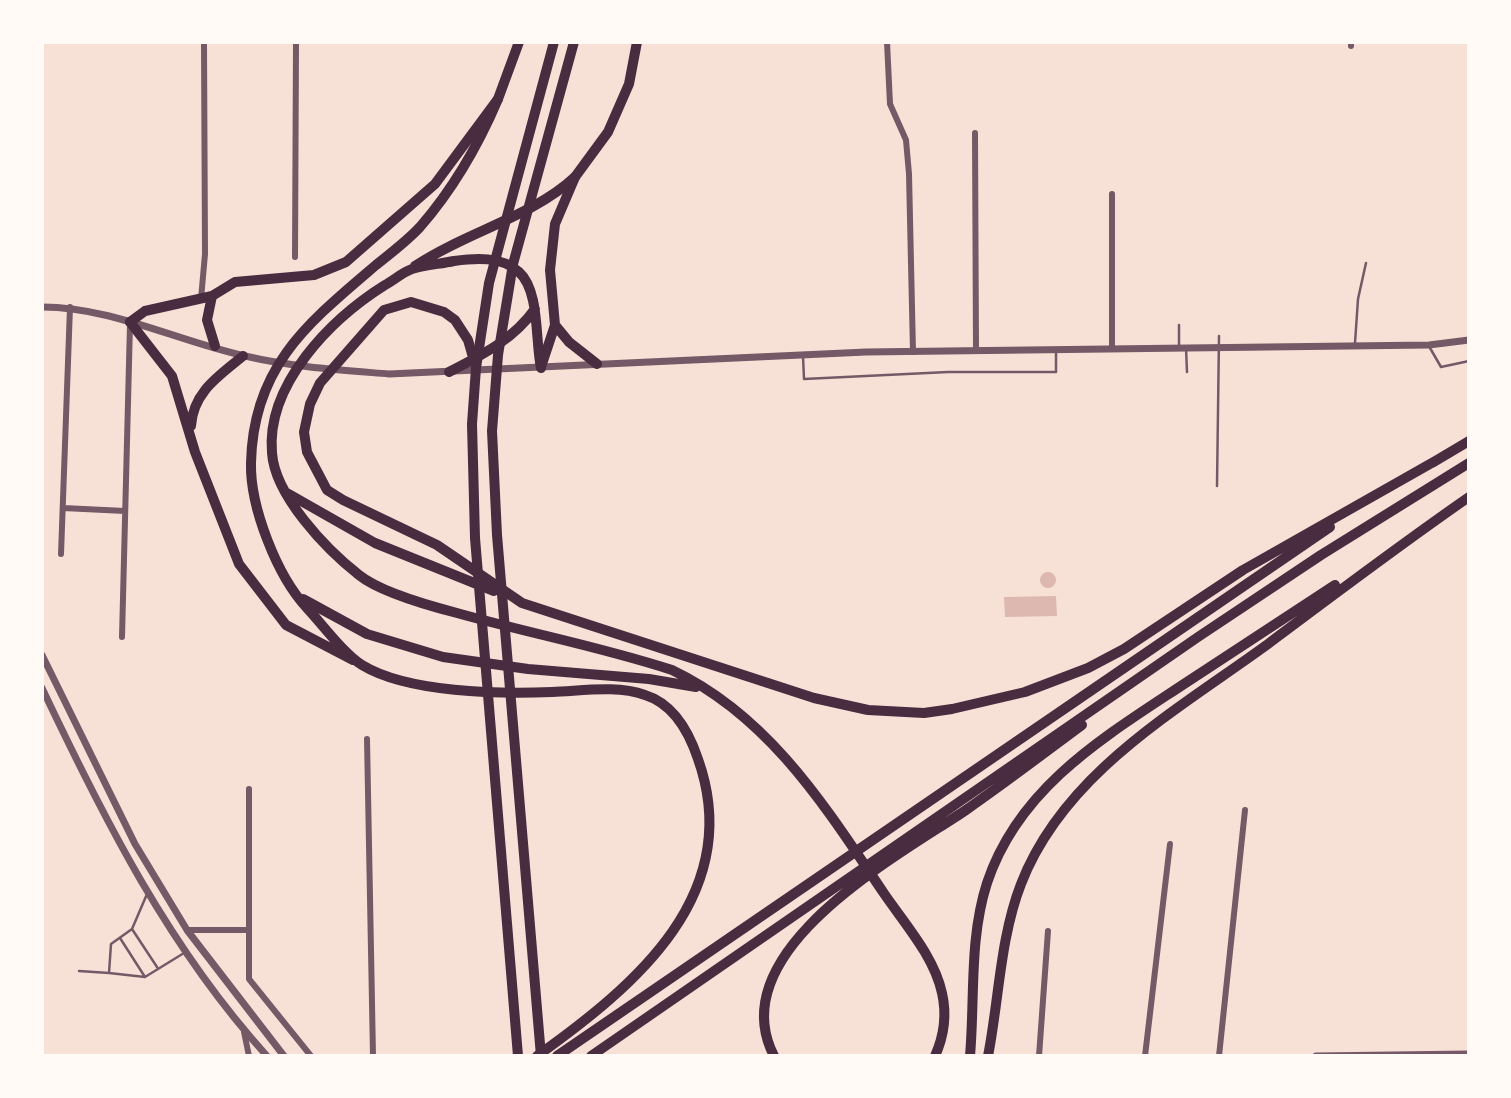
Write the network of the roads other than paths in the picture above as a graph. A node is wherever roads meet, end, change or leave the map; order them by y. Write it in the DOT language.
graph roads {
  1 [pos="204,42"];
  2 [pos="296,42"];
  3 [pos="519,42"];
  4 [pos="554,42"];
  5 [pos="574,42"];
  6 [pos="637,42"];
  7 [pos="887,42"];
  8 [pos="498,99"];
  9 [pos="975,132"];
  10 [pos="575,177"];
  11 [pos="1112,194"];
  12 [pos="295,257"];
  13 [pos="1366,263"];
  14 [pos="410,270"];
  15 [pos="212,296"];
  16 [pos="201,299"];
  17 [pos="42,307"];
  18 [pos="70,307"];
  19 [pos="535,309"];
  20 [pos="130,322"];
  21 [pos="555,325"];
  22 [pos="1179,325"];
  23 [pos="1219,335"];
  24 [pos="1469,340"];
  25 [pos="1429,345"];
  26 [pos="215,346"];
  27 [pos="1354,346"];
  28 [pos="1112,348"];
  29 [pos="1182,348"];
  30 [pos="1219,348"];
  31 [pos="976,351"];
  32 [pos="1056,351"];
  33 [pos="913,352"];
  34 [pos="243,356"];
  35 [pos="803,356"];
  36 [pos="1469,361"];
  37 [pos="597,364"];
  38 [pos="476,368"];
  39 [pos="541,368"];
  40 [pos="449,372"];
  41 [pos="1187,372"];
  42 [pos="190,436"];
  43 [pos="1469,441"];
  44 [pos="1437,460"];
  45 [pos="1469,463"];
  46 [pos="1217,486"];
  47 [pos="284,491"];
  48 [pos="1469,497"];
  49 [pos="63,509"];
  50 [pos="125,510"];
  51 [pos="1419,531"];
  52 [pos="61,554"];
  53 [pos="292,592"];
  54 [pos="522,603"];
  55 [pos="122,637"];
  56 [pos="1198,637"];
  57 [pos="42,655"];
  58 [pos="360,664"];
  59 [pos="42,688"];
  60 [pos="705,690"];
  61 [pos="367,738"];
  62 [pos="249,789"];
  63 [pos="1245,810"];
  64 [pos="1170,844"];
  65 [pos="147,894"];
  66 [pos="132,929"];
  67 [pos="187,930"];
  68 [pos="249,930"];
  69 [pos="1048,931"];
  70 [pos="120,937"];
  71 [pos="186,952"];
  72 [pos="158,968"];
  73 [pos="79,971"];
  74 [pos="108,973"];
  75 [pos="145,976"];
  76 [pos="244,1031"];
  77 [pos="1469,1055"];
  78 [pos="249,1056"];
  79 [pos="267,1056"];
  80 [pos="284,1056"];
  81 [pos="311,1056"];
  82 [pos="373,1056"];
  83 [pos="518,1056"];
  84 [pos="539,1056"];
  85 [pos="557,1056"];
  86 [pos="591,1056"];
  87 [pos="774,1056"];
  88 [pos="935,1056"];
  89 [pos="971,1056"];
  90 [pos="988,1056"];
  91 [pos="1039,1056"];
  92 [pos="1145,1056"];
  93 [pos="1219,1056"];
  94 [pos="1316,1056"];
  1 -- 16 [label="street"];
  2 -- 12 [label="street"];
  3 -- 8 [label="highway"];
  4 -- 38 [label="highway"];
  5 -- 84 [label="highway"];
  6 -- 10 [label="highway"];
  7 -- 33 [label="street"];
  8 -- 15 [label="highway"];
  8 -- 53 [label="highway"];
  9 -- 31 [label="street"];
  10 -- 14 [label="highway"];
  10 -- 21 [label="highway"];
  11 -- 28 [label="street"];
  13 -- 27 [label="lane"];
  14 -- 19 [label="highway"];
  14 -- 47 [label="highway"];
  15 -- 16 [label="highway"];
  15 -- 26 [label="highway"];
  16 -- 20 [label="highway"];
  17 -- 18 [label="street"];
  18 -- 20 [label="street"];
  18 -- 49 [label="street"];
  19 -- 39 [label="highway"];
  19 -- 40 [label="highway"];
  20 -- 26 [label="street"];
  20 -- 42 [label="highway"];
  20 -- 50 [label="street"];
  21 -- 37 [label="highway"];
  21 -- 39 [label="highway"];
  22 -- 29 [label="lane"];
  23 -- 30 [label="lane"];
  24 -- 25 [label="street"];
  25 -- 27 [label="street"];
  25 -- 36 [label="lane"];
  26 -- 34 [label="street"];
  27 -- 30 [label="street"];
  28 -- 29 [label="street"];
  28 -- 32 [label="street"];
  29 -- 30 [label="street"];
  29 -- 41 [label="lane"];
  30 -- 46 [label="lane"];
  31 -- 32 [label="street"];
  31 -- 33 [label="street"];
  32 -- 35 [label="lane"];
  33 -- 35 [label="street"];
  34 -- 40 [label="street"];
  34 -- 42 [label="highway"];
  35 -- 37 [label="street"];
  37 -- 39 [label="street"];
  38 -- 54 [label="highway"];
  38 -- 83 [label="highway"];
  39 -- 40 [label="street"];
  42 -- 58 [label="highway"];
  43 -- 44 [label="highway"];
  44 -- 54 [label="highway"];
  44 -- 85 [label="highway"];
  45 -- 56 [label="highway"];
  47 -- 54 [label="highway"];
  47 -- 60 [label="highway"];
  48 -- 51 [label="highway"];
  49 -- 50 [label="street"];
  49 -- 52 [label="street"];
  50 -- 55 [label="street"];
  51 -- 89 [label="highway"];
  51 -- 90 [label="highway"];
  53 -- 58 [label="highway"];
  53 -- 60 [label="highway"];
  56 -- 86 [label="highway"];
  56 -- 87 [label="highway"];
  57 -- 67 [label="street"];
  58 -- 84 [label="highway"];
  59 -- 65 [label="street"];
  60 -- 88 [label="highway"];
  61 -- 82 [label="street"];
  62 -- 68 [label="street"];
  63 -- 93 [label="street"];
  64 -- 92 [label="street"];
  65 -- 66 [label="lane"];
  65 -- 71 [label="street"];
  66 -- 70 [label="lane"];
  66 -- 72 [label="lane"];
  67 -- 68 [label="street"];
  67 -- 80 [label="street"];
  68 -- 81 [label="street"];
  69 -- 91 [label="street"];
  70 -- 74 [label="lane"];
  70 -- 75 [label="lane"];
  71 -- 72 [label="lane"];
  71 -- 76 [label="street"];
  72 -- 75 [label="lane"];
  73 -- 74 [label="lane"];
  74 -- 75 [label="lane"];
  76 -- 78 [label="street"];
  76 -- 79 [label="street"];
  77 -- 94 [label="street"];
}
